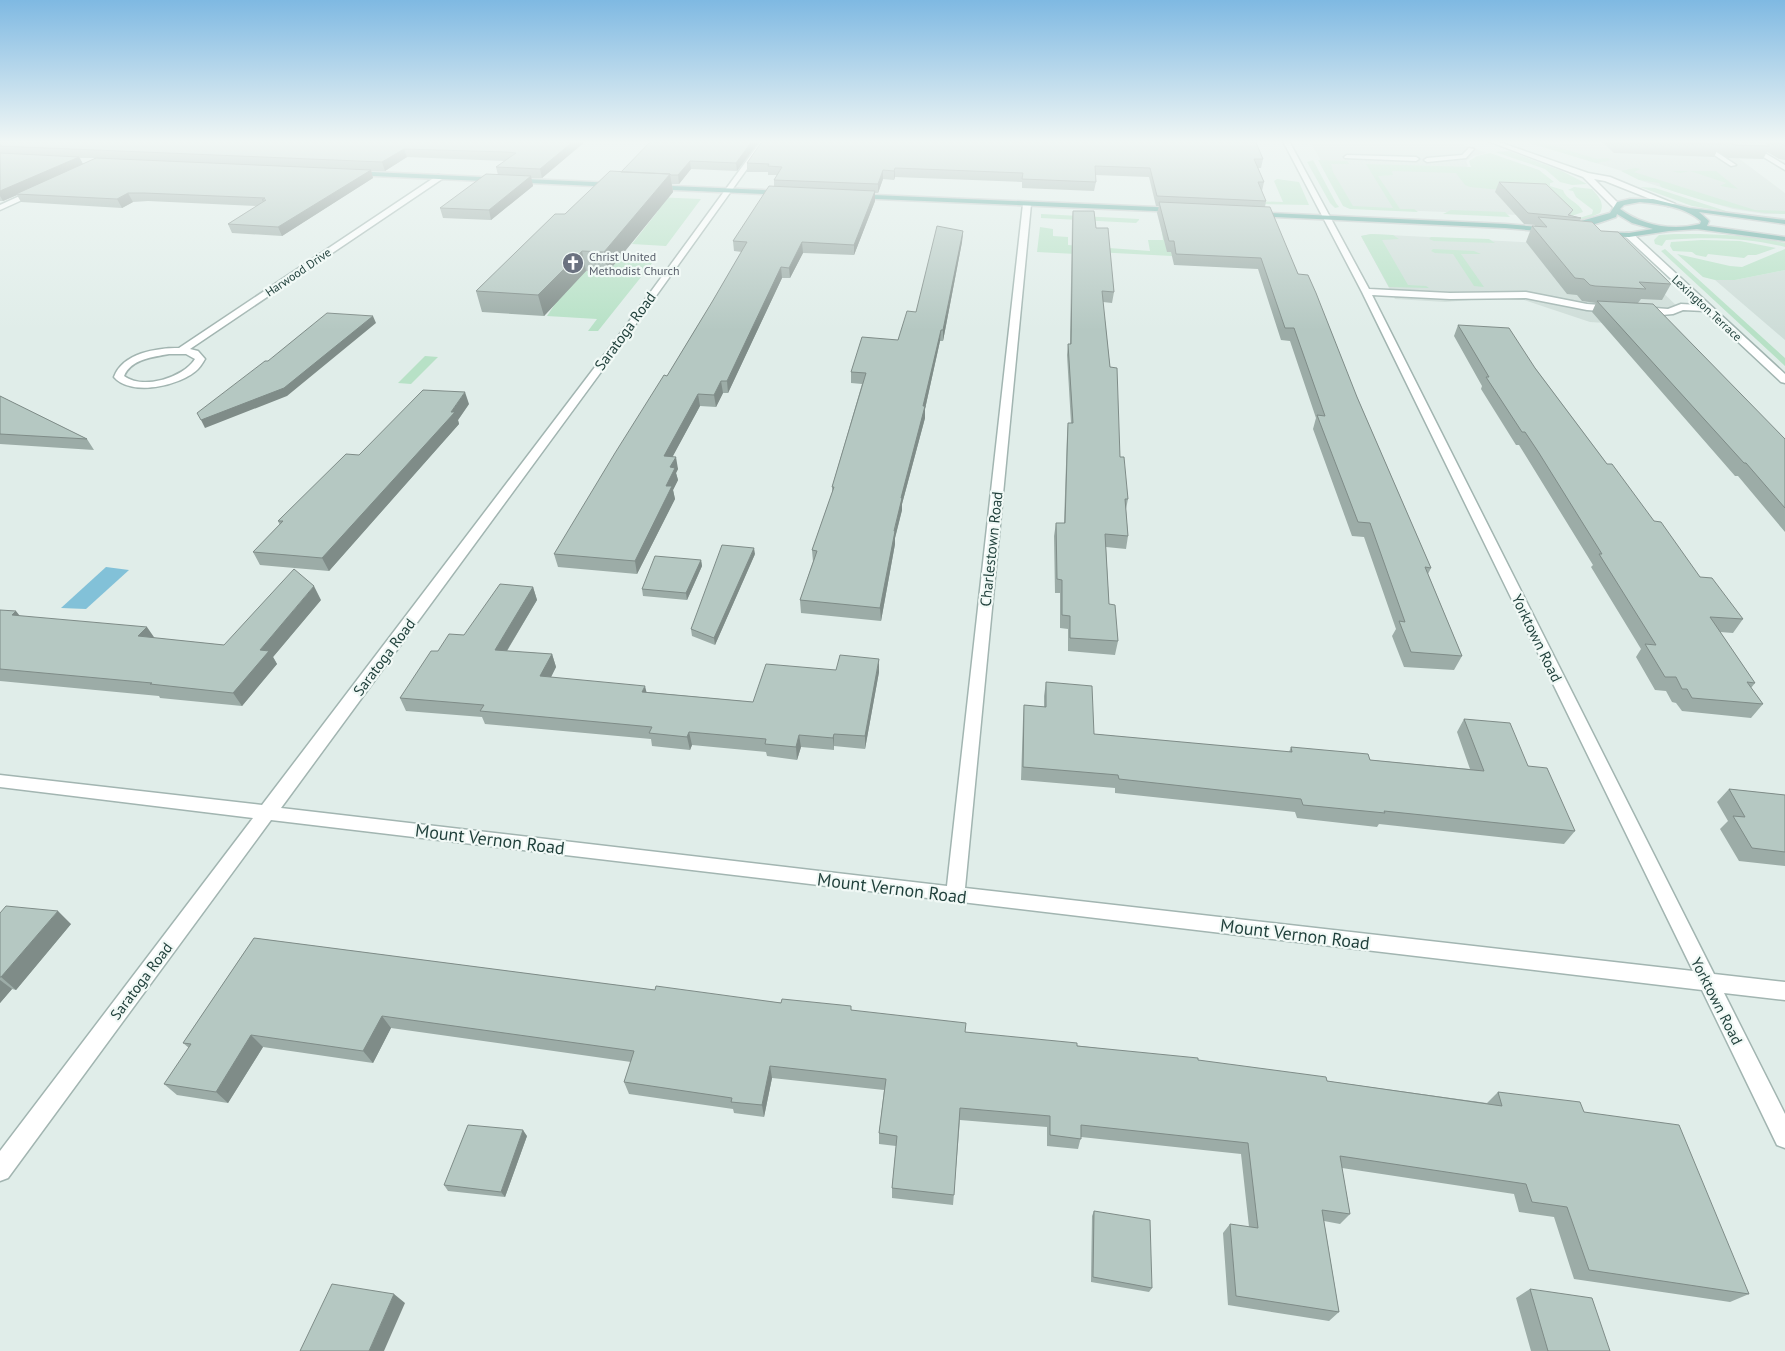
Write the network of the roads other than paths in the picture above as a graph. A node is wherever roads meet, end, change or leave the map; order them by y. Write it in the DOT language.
graph roads {
  1 [pos="400,204"];
  2 [pos="718,204"];
  3 [pos="1027,204"];
  4 [pos="1028,204"];
  5 [pos="1320,204"];
  6 [pos="1613,204"];
  7 [pos="1621,204"];
  8 [pos="1671,204"];
  9 [pos="1617,208"];
  10 [pos="1684,208"];
  11 [pos="1187,211"];
  12 [pos="1243,213"];
  13 [pos="1327,217"];
  14 [pos="1785,222"];
  15 [pos="1697,227"];
  16 [pos="1673,228"];
  17 [pos="1595,234"];
  18 [pos="1629,235"];
  19 [pos="1785,239"];
  20 [pos="1366,292"];
  21 [pos="1707,308"];
  22 [pos="180,351"];
  23 [pos="1785,380"];
  24 [pos="0,780"];
  25 [pos="268,812"];
  26 [pos="955,895"];
  27 [pos="1709,982"];
  28 [pos="1785,991"];
  29 [pos="1785,1137"];
  30 [pos="0,1170"];
  1 -- 22 [label="street, Harwood Drive"];
  2 -- 25 [label="street, Saratoga Road"];
  3 -- 26 [label="street, Charlestown Road"];
  4 -- 11 [label="main road"];
  5 -- 13 [label="street, Yorktown Road"];
  6 -- 9 [label="street"];
  7 -- 9 [label="main road"];
  8 -- 10 [label="main road"];
  9 -- 13 [label="main road"];
  9 -- 16 [label="main road"];
  10 -- 14 [label="main road"];
  10 -- 15 [label="main road"];
  12 -- 13 [label="main road"];
  13 -- 20 [label="street, Yorktown Road"];
  15 -- 16 [label="main road"];
  15 -- 19 [label="main road"];
  16 -- 18 [label="main road"];
  17 -- 18 [label="main road"];
  18 -- 21 [label="street, Lexington Terrace"];
  20 -- 21 [label="street"];
  20 -- 27 [label="street, Yorktown Road"];
  21 -- 23 [label="street, Lexington Terrace"];
  22 -- 22 [label="street, Harwood Drive"];
  24 -- 25 [label="street, Mount Vernon Road"];
  25 -- 26 [label="street, Mount Vernon Road"];
  25 -- 30 [label="street, Saratoga Road"];
  26 -- 27 [label="street, Mount Vernon Road"];
  27 -- 28 [label="street, Mount Vernon Road"];
  27 -- 29 [label="street, Yorktown Road"];
}
